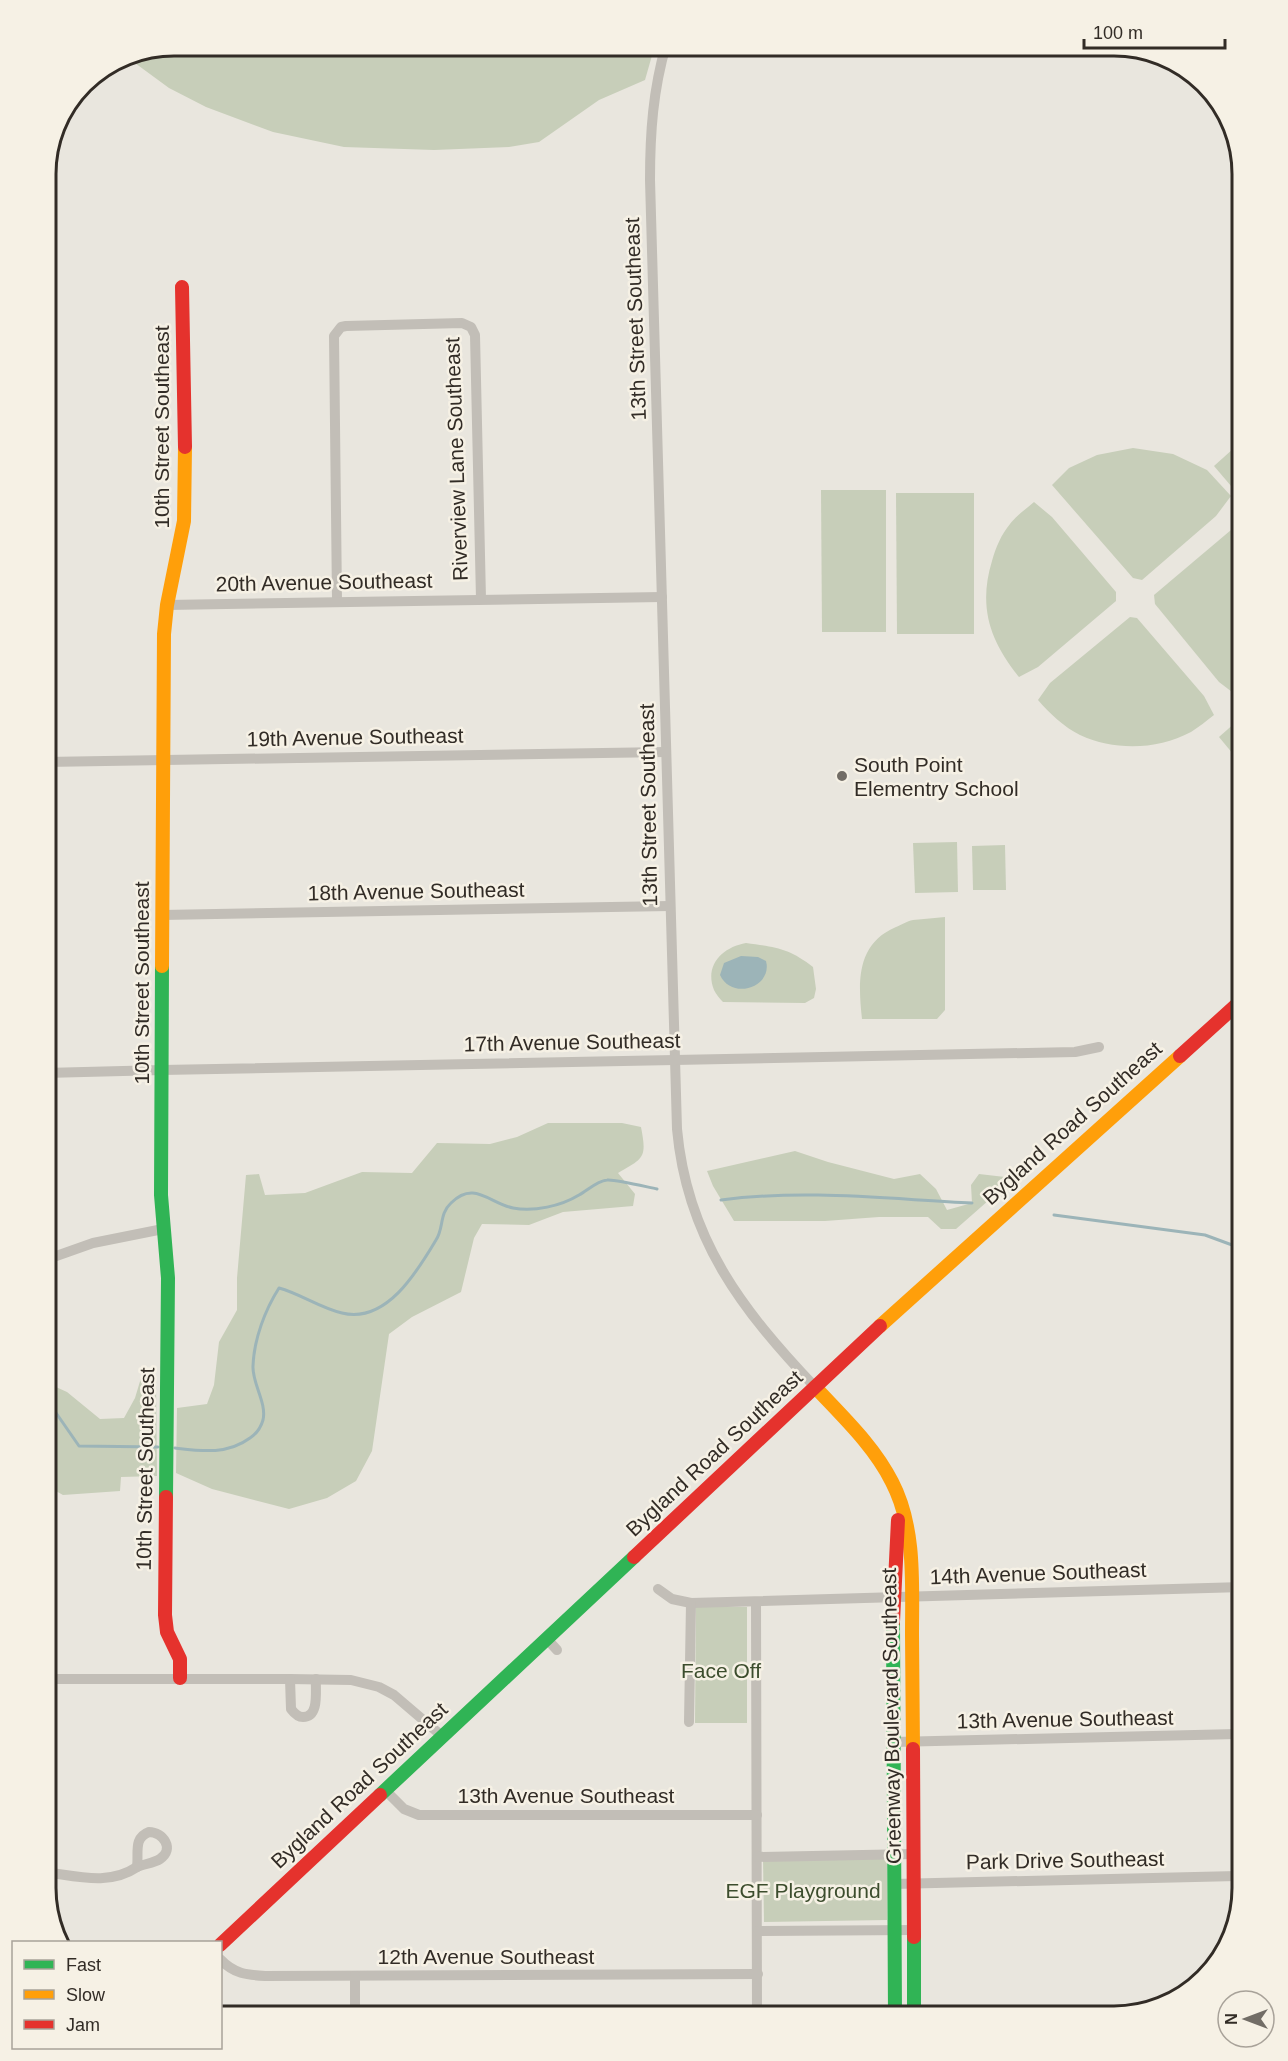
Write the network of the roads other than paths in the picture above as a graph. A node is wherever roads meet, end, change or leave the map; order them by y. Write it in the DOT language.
graph roads {
  1 [pos="663,56"];
  2 [pos="182,287"];
  3 [pos="662,597"];
  4 [pos="481,599"];
  5 [pos="337,600"];
  6 [pos="167,605"];
  7 [pos="666,752"];
  8 [pos="162,760"];
  9 [pos="56,762"];
  10 [pos="670,906"];
  11 [pos="162,915"];
  12 [pos="1232,1009"];
  13 [pos="1099,1047"];
  14 [pos="675,1059"];
  15 [pos="162,1070"];
  16 [pos="56,1073"];
  17 [pos="163,1229"];
  18 [pos="56,1256"];
  19 [pos="815,1387"];
  20 [pos="896,1490"];
  21 [pos="1232,1587"];
  22 [pos="658,1589"];
  23 [pos="893,1597"];
  24 [pos="912,1597"];
  25 [pos="756,1602"];
  26 [pos="691,1603"];
  27 [pos="546,1638"];
  28 [pos="557,1650"];
  29 [pos="180,1678"];
  30 [pos="56,1679"];
  31 [pos="290,1679"];
  32 [pos="316,1679"];
  33 [pos="689,1722"];
  34 [pos="1232,1734"];
  35 [pos="442,1736"];
  36 [pos="894,1742"];
  37 [pos="913,1742"];
  38 [pos="385,1790"];
  39 [pos="757,1815"];
  40 [pos="894,1854"];
  41 [pos="913,1854"];
  42 [pos="757,1857"];
  43 [pos="137,1867"];
  44 [pos="56,1873"];
  45 [pos="1232,1876"];
  46 [pos="914,1883"];
  47 [pos="894,1884"];
  48 [pos="894,1930"];
  49 [pos="914,1930"];
  50 [pos="758,1931"];
  51 [pos="222,1943"];
  52 [pos="222,1961"];
  53 [pos="758,1974"];
  54 [pos="355,1976"];
  55 [pos="355,2005"];
  56 [pos="757,2006"];
  57 [pos="895,2006"];
  58 [pos="914,2006"];
  1 -- 3 [label="street, 13th Street Southeast"];
  2 -- 6 [label="street, 10th Street Southeast"];
  3 -- 4 [label="street, 20th Avenue Southeast"];
  3 -- 7 [label="street, 13th Street Southeast"];
  4 -- 5 [label="street, 20th Avenue Southeast"];
  4 -- 5 [label="street, Riverview Lane Southeast"];
  5 -- 6 [label="street, 20th Avenue Southeast"];
  6 -- 8 [label="street, 10th Street Southeast"];
  7 -- 8 [label="street, 19th Avenue Southeast"];
  7 -- 10 [label="street, 13th Street Southeast"];
  8 -- 9 [label="street, 19th Avenue Southeast"];
  8 -- 11 [label="street, 10th Street Southeast"];
  10 -- 11 [label="street, 18th Avenue Southeast"];
  10 -- 14 [label="street, 13th Street Southeast"];
  11 -- 15 [label="street, 10th Street Southeast"];
  12 -- 19 [label="street, Bygland Road Southeast"];
  13 -- 14 [label="street, 17th Avenue Southeast"];
  14 -- 15 [label="street, 17th Avenue Southeast"];
  14 -- 19 [label="street, 13th Street Southeast"];
  15 -- 16 [label="street, 17th Avenue Southeast"];
  15 -- 17 [label="street, 10th Street Southeast"];
  17 -- 18 [label="street"];
  17 -- 29 [label="street, 10th Street Southeast"];
  19 -- 20 [label="street, Greenway Boulevard Southeast"];
  19 -- 27 [label="street, Bygland Road Southeast"];
  20 -- 23 [label="street, Greenway Boulevard Southeast"];
  20 -- 24 [label="street, Greenway Boulevard Southeast"];
  21 -- 24 [label="street, 14th Avenue Southeast"];
  22 -- 26 [label="street, 14th Avenue Southeast"];
  23 -- 24 [label="street, 14th Avenue Southeast"];
  23 -- 25 [label="street, 14th Avenue Southeast"];
  23 -- 36 [label="street, Greenway Boulevard Southeast"];
  24 -- 37 [label="street, Greenway Boulevard Southeast"];
  25 -- 26 [label="street, 14th Avenue Southeast"];
  25 -- 39 [label="street"];
  26 -- 33 [label="street"];
  27 -- 28 [label="street"];
  27 -- 35 [label="street, Bygland Road Southeast"];
  29 -- 30 [label="street"];
  29 -- 31 [label="street"];
  31 -- 32 [label="street"];
  31 -- 32 [label="street"];
  32 -- 35 [label="street"];
  34 -- 37 [label="street, 13th Avenue Southeast"];
  35 -- 38 [label="street, Bygland Road Southeast"];
  36 -- 37 [label="street, 13th Avenue Southeast"];
  36 -- 40 [label="street, Greenway Boulevard Southeast"];
  37 -- 41 [label="street, Greenway Boulevard Southeast"];
  38 -- 39 [label="street, 13th Avenue Southeast"];
  38 -- 51 [label="street, Bygland Road Southeast"];
  39 -- 42 [label="street"];
  40 -- 41 [label="street"];
  40 -- 42 [label="street"];
  40 -- 47 [label="street, Greenway Boulevard Southeast"];
  41 -- 46 [label="street, Greenway Boulevard Southeast"];
  42 -- 50 [label="street"];
  43 -- 44 [label="street"];
  45 -- 46 [label="street, Park Drive Southeast"];
  46 -- 47 [label="street, Park Drive Southeast"];
  46 -- 49 [label="street, Greenway Boulevard Southeast"];
  47 -- 48 [label="street, Greenway Boulevard Southeast"];
  48 -- 49 [label="street"];
  48 -- 50 [label="street"];
  48 -- 57 [label="street, Greenway Boulevard Southeast"];
  49 -- 58 [label="street, Greenway Boulevard Southeast"];
  50 -- 53 [label="street"];
  52 -- 54 [label="street, 12th Avenue Southeast"];
  53 -- 54 [label="street, 12th Avenue Southeast"];
  53 -- 56 [label="street"];
  54 -- 55 [label="street"];
}
